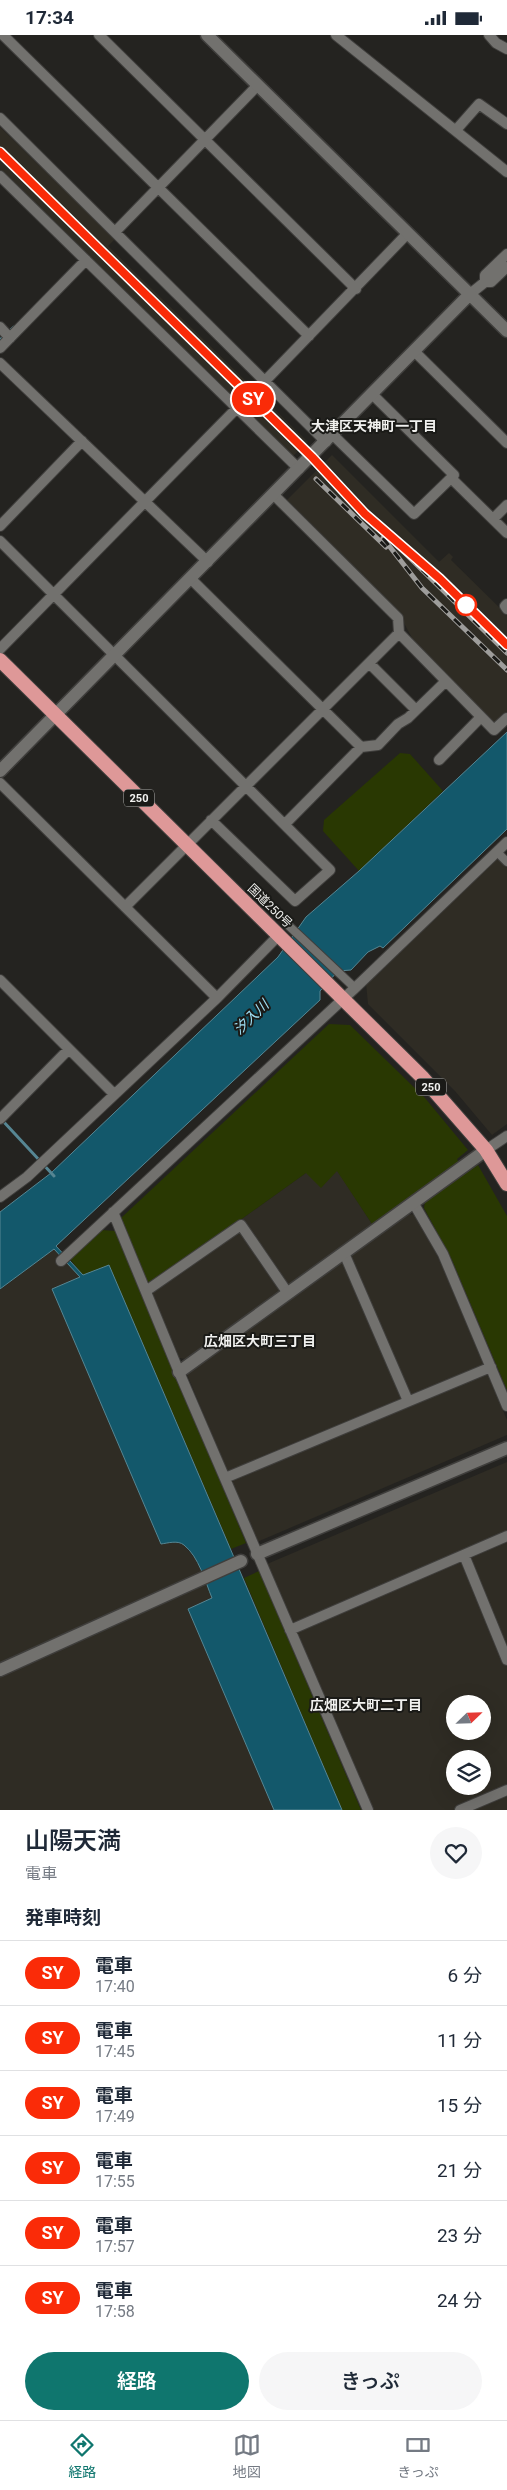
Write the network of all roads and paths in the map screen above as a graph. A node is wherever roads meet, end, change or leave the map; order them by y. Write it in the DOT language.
graph roads {
  1 [pos="3,35"];
  2 [pos="99,35"];
  3 [pos="208,35"];
  4 [pos="336,35"];
  5 [pos="489,35"];
  6 [pos="0,39"];
  7 [pos="507,49"];
  8 [pos="258,85"];
  9 [pos="0,118"];
  10 [pos="507,124"];
  11 [pos="456,130"];
  12 [pos="204,140"];
  13 [pos="507,172"];
  14 [pos="0,176"];
  15 [pos="158,189"];
  16 [pos="115,232"];
  17 [pos="408,233"];
  18 [pos="507,254"];
  19 [pos="86,260"];
  20 [pos="507,267"];
  21 [pos="484,282"];
  22 [pos="356,289"];
  23 [pos="470,294"];
  24 [pos="0,327"];
  25 [pos="507,331"];
  26 [pos="309,336"];
  27 [pos="10,338"];
  28 [pos="0,348"];
  29 [pos="415,352"];
  30 [pos="0,363"];
  31 [pos="265,381"];
  32 [pos="372,394"];
  33 [pos="237,408"];
  34 [pos="329,438"];
  35 [pos="82,441"];
  36 [pos="507,443"];
  37 [pos="299,469"];
  38 [pos="452,479"];
  39 [pos="274,495"];
  40 [pos="145,502"];
  41 [pos="507,505"];
  42 [pos="493,519"];
  43 [pos="0,526"];
  44 [pos="506,529"];
  45 [pos="0,541"];
  46 [pos="208,562"];
  47 [pos="191,579"];
  48 [pos="54,595"];
  49 [pos="507,604"];
  50 [pos="507,609"];
  51 [pos="399,633"];
  52 [pos="0,649"];
  53 [pos="116,655"];
  54 [pos="0,660"];
  55 [pos="369,663"];
  56 [pos="446,681"];
  57 [pos="322,709"];
  58 [pos="416,711"];
  59 [pos="56,716"];
  60 [pos="481,717"];
  61 [pos="507,718"];
  62 [pos="360,747"];
  63 [pos="438,760"];
  64 [pos="0,771"];
  65 [pos="0,783"];
  66 [pos="246,785"];
  67 [pos="210,820"];
  68 [pos="285,824"];
  69 [pos="507,842"];
  70 [pos="186,845"];
  71 [pos="496,852"];
  72 [pos="507,862"];
  73 [pos="125,907"];
  74 [pos="284,931"];
  75 [pos="0,980"];
  76 [pos="355,988"];
  77 [pos="216,998"];
  78 [pos="343,999"];
  79 [pos="69,1049"];
  80 [pos="113,1093"];
  81 [pos="0,1119"];
  82 [pos="507,1136"];
  83 [pos="486,1150"];
  84 [pos="507,1184"];
  85 [pos="0,1197"];
  86 [pos="414,1203"];
  87 [pos="113,1213"];
  88 [pos="344,1253"];
  89 [pos="64,1258"];
  90 [pos="146,1291"];
  91 [pos="287,1292"];
  92 [pos="491,1367"];
  93 [pos="179,1372"];
  94 [pos="408,1401"];
  95 [pos="507,1406"];
  96 [pos="507,1448"];
  97 [pos="225,1479"];
  98 [pos="507,1536"];
  99 [pos="257,1554"];
  100 [pos="464,1555"];
  101 [pos="241,1561"];
  102 [pos="290,1630"];
  103 [pos="507,1660"];
  104 [pos="0,1670"];
  105 [pos="507,1790"];
  106 [pos="368,1810"];
  107 [pos="460,1810"];
  1 -- 6 [label="street"];
  1 -- 15 [label="street"];
  2 -- 12 [label="street"];
  3 -- 8 [label="street"];
  4 -- 11 [label="street"];
  5 -- 7 [label="street"];
  8 -- 12 [label="street"];
  8 -- 17 [label="street"];
  9 -- 16 [label="street"];
  10 -- 11 [label="street"];
  11 -- 13 [label="street"];
  12 -- 15 [label="street"];
  12 -- 22 [label="street"];
  14 -- 19 [label="street"];
  15 -- 16 [label="street"];
  15 -- 26 [label="street"];
  16 -- 31 [label="street"];
  17 -- 22 [label="street"];
  17 -- 23 [label="street"];
  18 -- 21 [label="street"];
  19 -- 27 [label="street"];
  19 -- 33 [label="street"];
  20 -- 21 [label="street"];
  21 -- 23 [label="street"];
  22 -- 26 [label="street"];
  23 -- 25 [label="street"];
  23 -- 29 [label="street"];
  24 -- 27 [label="street"];
  26 -- 31 [label="street"];
  27 -- 28 [label="street"];
  29 -- 32 [label="street"];
  29 -- 36 [label="street"];
  30 -- 35 [label="street"];
  31 -- 34 [label="street"];
  32 -- 34 [label="street"];
  32 -- 38 [label="street"];
  33 -- 37 [label="street"];
  33 -- 40 [label="street"];
  34 -- 37 [label="street"];
  34 -- 38 [label="street"];
  35 -- 40 [label="street"];
  35 -- 43 [label="street"];
  37 -- 39 [label="street"];
  38 -- 42 [label="street"];
  39 -- 46 [label="street"];
  39 -- 51 [label="street"];
  40 -- 46 [label="street"];
  40 -- 48 [label="street"];
  41 -- 42 [label="street"];
  42 -- 44 [label="street"];
  45 -- 48 [label="street"];
  46 -- 47 [label="street"];
  47 -- 53 [label="street"];
  47 -- 57 [label="street"];
  48 -- 52 [label="street"];
  48 -- 53 [label="street"];
  49 -- 50 [label="street"];
  51 -- 55 [label="street"];
  51 -- 56 [label="street"];
  53 -- 59 [label="street"];
  53 -- 66 [label="street"];
  54 -- 59 [label="highway, 国道250号 / 250"];
  55 -- 57 [label="street"];
  55 -- 58 [label="street"];
  56 -- 58 [label="street"];
  56 -- 60 [label="street"];
  57 -- 62 [label="street"];
  57 -- 66 [label="street"];
  58 -- 62 [label="street"];
  59 -- 64 [label="street"];
  59 -- 70 [label="highway, 国道250号 / 250"];
  60 -- 61 [label="street"];
  60 -- 63 [label="street"];
  62 -- 68 [label="street"];
  65 -- 73 [label="street"];
  66 -- 67 [label="street"];
  66 -- 68 [label="street"];
  67 -- 68 [label="street"];
  67 -- 70 [label="street"];
  69 -- 71 [label="street"];
  70 -- 73 [label="street"];
  70 -- 74 [label="highway, 国道250号 / 250"];
  71 -- 72 [label="street"];
  71 -- 76 [label="street"];
  73 -- 77 [label="street"];
  74 -- 76 [label="street"];
  74 -- 77 [label="street"];
  74 -- 78 [label="highway, 国道250号 / 250"];
  75 -- 79 [label="street"];
  76 -- 78 [label="street"];
  77 -- 80 [label="street"];
  78 -- 83 [label="highway, 国道250号 / 250"];
  78 -- 87 [label="street"];
  79 -- 80 [label="street"];
  79 -- 81 [label="street"];
  80 -- 85 [label="street"];
  82 -- 83 [label="street"];
  83 -- 84 [label="highway, 国道250号 / 250"];
  83 -- 86 [label="street"];
  86 -- 88 [label="street"];
  86 -- 92 [label="street"];
  87 -- 89 [label="street"];
  87 -- 90 [label="street"];
  88 -- 91 [label="street"];
  88 -- 94 [label="street"];
  90 -- 91 [label="street"];
  90 -- 93 [label="street"];
  91 -- 93 [label="street"];
  92 -- 94 [label="street"];
  92 -- 95 [label="street"];
  93 -- 97 [label="street"];
  94 -- 97 [label="street"];
  96 -- 99 [label="street"];
  97 -- 99 [label="street"];
  98 -- 100 [label="street"];
  99 -- 101 [label="street"];
  99 -- 102 [label="street"];
  100 -- 102 [label="street"];
  100 -- 103 [label="street"];
  101 -- 104 [label="street"];
  102 -- 106 [label="street"];
  105 -- 107 [label="street"];
}
